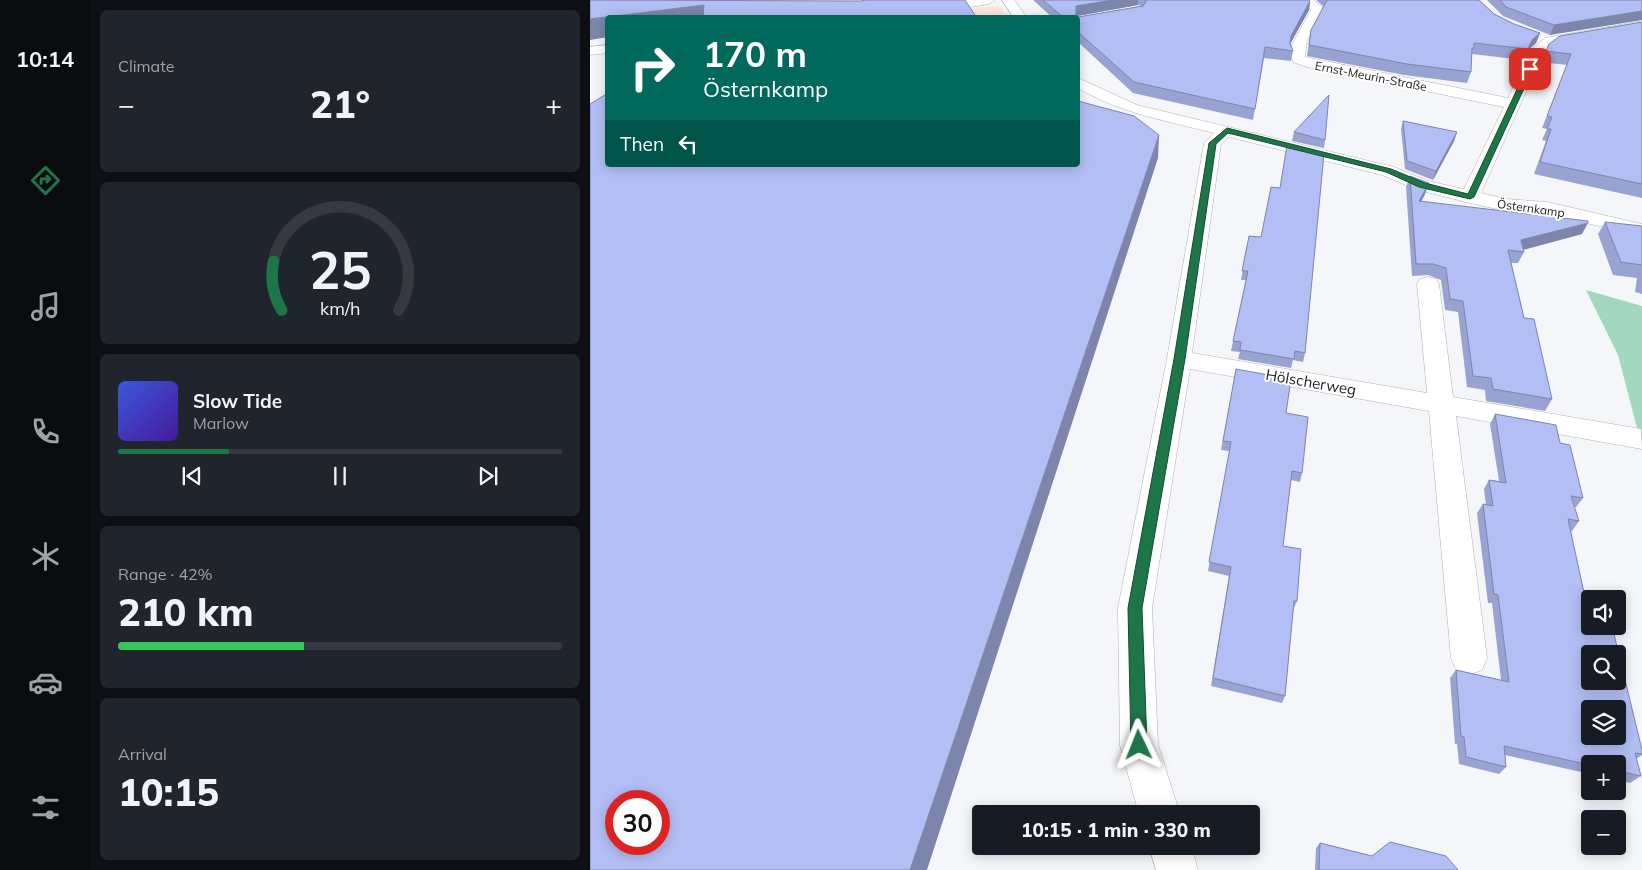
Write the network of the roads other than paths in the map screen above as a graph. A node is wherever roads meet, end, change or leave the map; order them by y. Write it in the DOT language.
graph roads {
  1 [pos="967,0"];
  2 [pos="989,0"];
  3 [pos="1008,0"];
  4 [pos="1305,0"];
  5 [pos="872,15"];
  6 [pos="874,15"];
  7 [pos="1020,15"];
  8 [pos="1642,25"];
  9 [pos="605,49"];
  10 [pos="590,51"];
  11 [pos="1080,83"];
  12 [pos="1514,104"];
  13 [pos="1227,130"];
  14 [pos="1470,197"];
  15 [pos="1642,230"];
  16 [pos="1428,284"];
  17 [pos="1180,359"];
  18 [pos="1442,405"];
  19 [pos="1641,439"];
  20 [pos="1469,658"];
  21 [pos="1157,805"];
  22 [pos="1173,855"];
  23 [pos="1177,870"];
  1 -- 5 [label="street"];
  2 -- 6 [label="street"];
  3 -- 7 [label="street"];
  4 -- 12 [label="street, Ernst-Meurin-Straße"];
  8 -- 12 [label="street"];
  9 -- 10 [label="street"];
  11 -- 13 [label="street, Östernkamp"];
  12 -- 14 [label="street"];
  13 -- 14 [label="street, Östernkamp"];
  13 -- 17 [label="street"];
  14 -- 15 [label="street, Östernkamp"];
  16 -- 18 [label="street"];
  17 -- 18 [label="street, Hölscherweg"];
  17 -- 21 [label="street"];
  18 -- 19 [label="street, Hölscherweg"];
  18 -- 20 [label="street"];
  22 -- 23 [label="street"];
}
